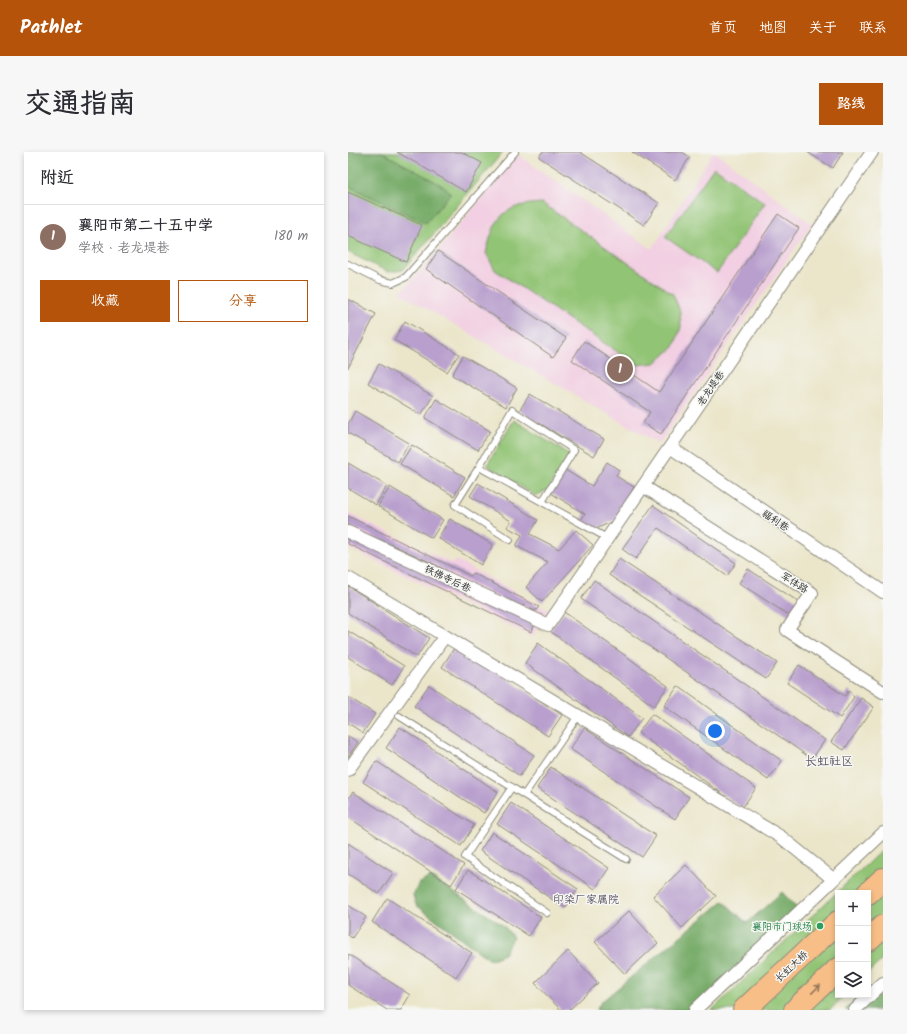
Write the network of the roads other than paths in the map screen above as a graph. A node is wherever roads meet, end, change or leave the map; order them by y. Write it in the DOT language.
graph roads {
  1 [pos="515,152"];
  2 [pos="872,152"];
  3 [pos="348,264"];
  4 [pos="670,447"];
  5 [pos="479,467"];
  6 [pos="643,486"];
  7 [pos="542,502"];
  8 [pos="348,532"];
  9 [pos="608,538"];
  10 [pos="510,540"];
  11 [pos="348,578"];
  12 [pos="883,592"];
  13 [pos="548,625"];
  14 [pos="445,636"];
  15 [pos="883,692"];
  16 [pos="399,716"];
  17 [pos="578,716"];
  18 [pos="348,770"];
  19 [pos="512,787"];
  20 [pos="524,795"];
  21 [pos="883,833"];
  22 [pos="626,859"];
  23 [pos="833,879"];
  24 [pos="883,879"];
  25 [pos="871,891"];
  26 [pos="547,913"];
  27 [pos="835,925"];
  28 [pos="883,926"];
  29 [pos="871,937"];
  30 [pos="835,972"];
  31 [pos="883,982"];
  32 [pos="695,1010"];
  33 [pos="744,1010"];
  34 [pos="795,1010"];
  35 [pos="855,1010"];
  1 -- 3 [label="lane"];
  2 -- 4 [label="street, 老龙堤巷"];
  4 -- 6 [label="street, 老龙堤巷"];
  4 -- 12 [label="street, 福利巷"];
  5 -- 7 [label="lane"];
  5 -- 7 [label="lane"];
  5 -- 10 [label="lane"];
  6 -- 9 [label="street, 老龙堤巷"];
  6 -- 15 [label="street, 军体路"];
  7 -- 9 [label="lane"];
  8 -- 13 [label="street, 铁佛寺后巷"];
  9 -- 13 [label="street, 老龙堤巷"];
  11 -- 14 [label="street"];
  14 -- 17 [label="street"];
  14 -- 18 [label="street"];
  16 -- 19 [label="lane"];
  17 -- 20 [label="lane"];
  17 -- 23 [label="street"];
  19 -- 20 [label="lane"];
  19 -- 26 [label="lane"];
  20 -- 22 [label="lane"];
  21 -- 23 [label="street"];
  23 -- 32 [label="street"];
  24 -- 25 [label="highway"];
  27 -- 33 [label="highway, 长虹大桥"];
  28 -- 29 [label="highway"];
  34 -- 30 [label="highway, one-way"];
  31 -- 35 [label="street"];
}
